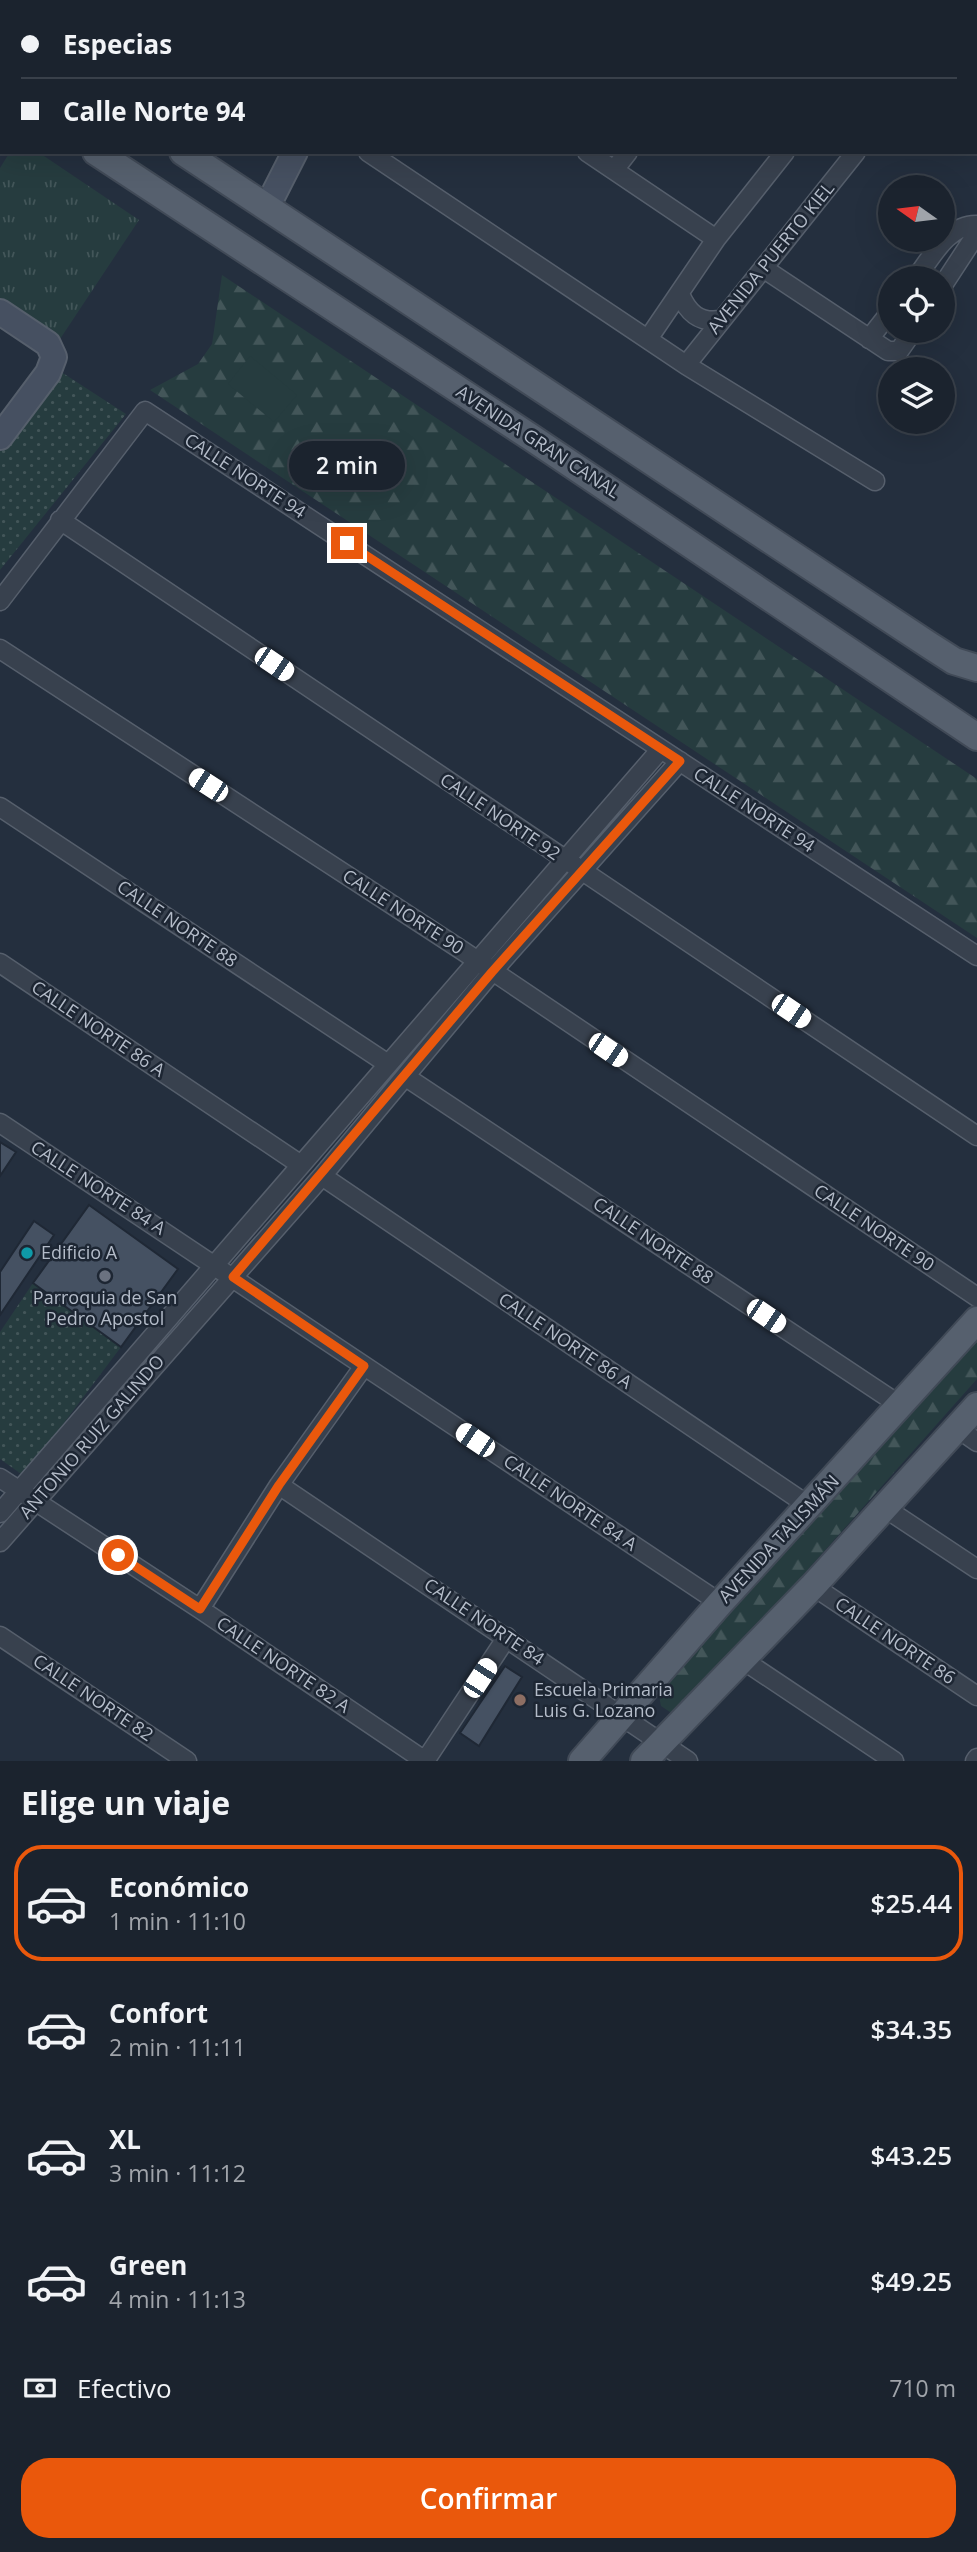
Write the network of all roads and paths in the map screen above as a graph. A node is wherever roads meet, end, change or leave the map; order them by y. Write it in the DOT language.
graph roads {
  1 [pos="99,154"];
  2 [pos="294,154"];
  3 [pos="371,154"];
  4 [pos="590,154"];
  5 [pos="626,154"];
  6 [pos="783,154"];
  7 [pos="854,154"];
  8 [pos="195,155"];
  9 [pos="614,170"];
  10 [pos="267,207"];
  11 [pos="977,225"];
  12 [pos="977,233"];
  13 [pos="716,239"];
  14 [pos="925,266"];
  15 [pos="955,267"];
  16 [pos="763,268"];
  17 [pos="680,294"];
  18 [pos="0,312"];
  19 [pos="720,320"];
  20 [pos="878,327"];
  21 [pos="869,338"];
  22 [pos="648,339"];
  23 [pos="903,343"];
  24 [pos="686,365"];
  25 [pos="0,437"];
  26 [pos="875,481"];
  27 [pos="60,520"];
  28 [pos="0,601"];
  29 [pos="0,649"];
  30 [pos="977,668"];
  31 [pos="977,737"];
  32 [pos="661,749"];
  33 [pos="680,761"];
  34 [pos="0,807"];
  35 [pos="564,861"];
  36 [pos="581,872"];
  37 [pos="977,956"];
  38 [pos="476,961"];
  39 [pos="0,963"];
  40 [pos="492,972"];
  41 [pos="388,1064"];
  42 [pos="406,1077"];
  43 [pos="0,1123"];
  44 [pos="977,1136"];
  45 [pos="301,1165"];
  46 [pos="322,1176"];
  47 [pos="216,1265"];
  48 [pos="233,1277"];
  49 [pos="977,1297"];
  50 [pos="977,1320"];
  51 [pos="364,1366"];
  52 [pos="901,1406"];
  53 [pos="977,1406"];
  54 [pos="967,1435"];
  55 [pos="0,1478"];
  56 [pos="279,1485"];
  57 [pos="19,1491"];
  58 [pos="35,1501"];
  59 [pos="809,1506"];
  60 [pos="885,1507"];
  61 [pos="0,1513"];
  62 [pos="0,1542"];
  63 [pos="977,1569"];
  64 [pos="813,1586"];
  65 [pos="720,1602"];
  66 [pos="200,1609"];
  67 [pos="0,1636"];
  68 [pos="507,1637"];
  69 [pos="740,1658"];
  70 [pos="977,1696"];
  71 [pos="624,1717"];
  72 [pos="652,1752"];
  73 [pos="187,1761"];
  74 [pos="425,1761"];
  75 [pos="583,1761"];
  76 [pos="688,1761"];
  77 [pos="894,1761"];
  1 -- 31 [label="main road, AVENIDA GRAN CANAL"];
  2 -- 10 [label="street"];
  3 -- 22 [label="street"];
  4 -- 9 [label="street"];
  5 -- 9 [label="street"];
  6 -- 13 [label="street"];
  7 -- 16 [label="street, AVENIDA PUERTO KIEL"];
  8 -- 10 [label="main road"];
  9 -- 13 [label="street"];
  10 -- 30 [label="main road"];
  11 -- 14 [label="street"];
  12 -- 15 [label="street"];
  13 -- 17 [label="street"];
  16 -- 19 [label="street, AVENIDA PUERTO KIEL"];
  16 -- 21 [label="street"];
  17 -- 19 [label="street"];
  17 -- 22 [label="street"];
  18 -- 25 [label="street"];
  19 -- 24 [label="street, AVENIDA PUERTO KIEL"];
  20 -- 21 [label="street"];
  21 -- 23 [label="street"];
  22 -- 24 [label="street"];
  24 -- 26 [label="street"];
  27 -- 28 [label="street"];
  27 -- 32 [label="street, CALLE NORTE 94"];
  27 -- 35 [label="street, CALLE NORTE 92"];
  29 -- 38 [label="street, CALLE NORTE 90"];
  32 -- 33 [label="street, CALLE NORTE 94"];
  32 -- 35 [label="street, ANTONIO RUIZ GALINDO"];
  33 -- 36 [label="street, ANTONIO RUIZ GALINDO"];
  33 -- 37 [label="street, CALLE NORTE 94"];
  34 -- 41 [label="street, CALLE NORTE 88"];
  35 -- 36 [label="street, CALLE NORTE 92"];
  35 -- 38 [label="street, ANTONIO RUIZ GALINDO"];
  36 -- 40 [label="street, ANTONIO RUIZ GALINDO"];
  36 -- 44 [label="street, CALLE NORTE 92"];
  38 -- 40 [label="street, CALLE NORTE 90"];
  38 -- 41 [label="street, ANTONIO RUIZ GALINDO"];
  39 -- 45 [label="street, CALLE NORTE 86 A"];
  40 -- 42 [label="street, ANTONIO RUIZ GALINDO"];
  40 -- 49 [label="street, CALLE NORTE 90"];
  41 -- 45 [label="street, ANTONIO RUIZ GALINDO"];
  42 -- 46 [label="street, ANTONIO RUIZ GALINDO"];
  42 -- 52 [label="street, CALLE NORTE 88"];
  43 -- 47 [label="street, CALLE NORTE 84 A"];
  45 -- 47 [label="street, ANTONIO RUIZ GALINDO"];
  46 -- 48 [label="street, ANTONIO RUIZ GALINDO"];
  46 -- 59 [label="street, CALLE NORTE 86 A"];
  47 -- 48 [label="street, CALLE NORTE 84 A"];
  47 -- 57 [label="street, ANTONIO RUIZ GALINDO"];
  48 -- 51 [label="street, CALLE NORTE 84 A"];
  48 -- 58 [label="street, ANTONIO RUIZ GALINDO"];
  50 -- 52 [label="main road, AVENIDA TALISMÁN"];
  51 -- 56 [label="street"];
  51 -- 65 [label="street, CALLE NORTE 84 A"];
  52 -- 59 [label="main road, AVENIDA TALISMÁN"];
  53 -- 54 [label="main road"];
  54 -- 60 [label="main road"];
  55 -- 57 [label="street, CALLE NORTE 82 A"];
  56 -- 66 [label="street"];
  56 -- 68 [label="street, CALLE NORTE 84"];
  57 -- 58 [label="street, CALLE NORTE 82 A"];
  57 -- 61 [label="street, ANTONIO RUIZ GALINDO"];
  58 -- 62 [label="street, ANTONIO RUIZ GALINDO"];
  58 -- 66 [label="street, CALLE NORTE 82 A"];
  59 -- 65 [label="main road, AVENIDA TALISMÁN"];
  60 -- 63 [label="street"];
  60 -- 64 [label="main road"];
  64 -- 69 [label="main road"];
  64 -- 70 [label="street, CALLE NORTE 86"];
  65 -- 71 [label="main road, AVENIDA TALISMÁN"];
  66 -- 74 [label="street, CALLE NORTE 82 A"];
  67 -- 73 [label="street, CALLE NORTE 82"];
  68 -- 71 [label="street, CALLE NORTE 84"];
  68 -- 74 [label="street"];
  69 -- 72 [label="main road"];
  69 -- 77 [label="street"];
  71 -- 72 [label="street, CALLE NORTE 84"];
  71 -- 75 [label="main road, AVENIDA TALISMÁN"];
  72 -- 76 [label="street, CALLE NORTE 84"];
}
